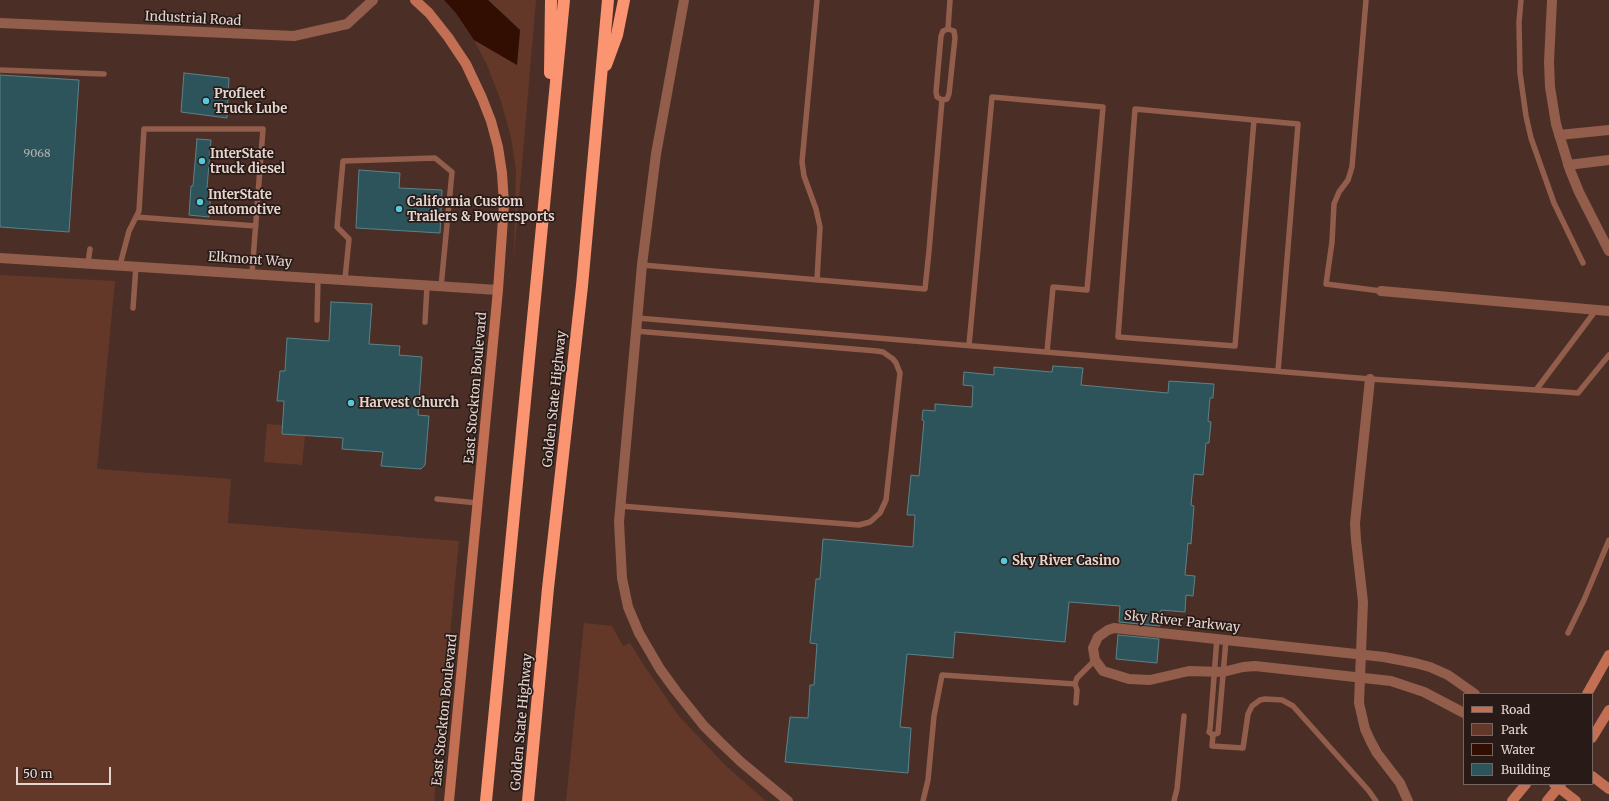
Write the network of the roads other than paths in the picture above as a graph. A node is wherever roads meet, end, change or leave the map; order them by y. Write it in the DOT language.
graph roads {
  1 [pos="373,0"];
  2 [pos="415,0"];
  3 [pos="551,0"];
  4 [pos="564,0"];
  5 [pos="608,0"];
  6 [pos="624,0"];
  7 [pos="684,0"];
  8 [pos="817,0"];
  9 [pos="950,0"];
  10 [pos="1366,0"];
  11 [pos="1521,0"];
  12 [pos="1552,0"];
  13 [pos="0,23"];
  14 [pos="948,28"];
  15 [pos="0,70"];
  16 [pos="104,74"];
  17 [pos="601,79"];
  18 [pos="942,100"];
  19 [pos="1254,120"];
  20 [pos="1609,130"];
  21 [pos="1559,135"];
  22 [pos="1609,160"];
  23 [pos="549,163"];
  24 [pos="1568,165"];
  25 [pos="136,217"];
  26 [pos="256,226"];
  27 [pos="90,249"];
  28 [pos="1609,251"];
  29 [pos="0,258"];
  30 [pos="88,263"];
  31 [pos="1583,263"];
  32 [pos="120,265"];
  33 [pos="642,265"];
  34 [pos="136,266"];
  35 [pos="252,274"];
  36 [pos="318,278"];
  37 [pos="345,279"];
  38 [pos="817,280"];
  39 [pos="427,286"];
  40 [pos="441,287"];
  41 [pos="498,290"];
  42 [pos="1381,292"];
  43 [pos="133,308"];
  44 [pos="1596,310"];
  45 [pos="1609,311"];
  46 [pos="636,318"];
  47 [pos="317,320"];
  48 [pos="425,322"];
  49 [pos="635,331"];
  50 [pos="969,345"];
  51 [pos="1047,352"];
  52 [pos="1609,355"];
  53 [pos="1278,371"];
  54 [pos="1370,379"];
  55 [pos="1536,390"];
  56 [pos="437,499"];
  57 [pos="478,503"];
  58 [pos="620,506"];
  59 [pos="1609,540"];
  60 [pos="1568,633"];
  61 [pos="1222,639"];
  62 [pos="1362,654"];
  63 [pos="1609,655"];
  64 [pos="1095,660"];
  65 [pos="1219,672"];
  66 [pos="1360,678"];
  67 [pos="1075,684"];
  68 [pos="1474,693"];
  69 [pos="1588,693"];
  70 [pos="1076,703"];
  71 [pos="1609,710"];
  72 [pos="1463,712"];
  73 [pos="1184,716"];
  74 [pos="1213,735"];
  75 [pos="1593,736"];
  76 [pos="1593,777"];
  77 [pos="1525,785"];
  78 [pos="1558,785"];
  79 [pos="1609,789"];
  80 [pos="450,801"];
  81 [pos="486,801"];
  82 [pos="528,801"];
  83 [pos="788,801"];
  84 [pos="923,801"];
  85 [pos="1174,801"];
  86 [pos="1376,801"];
  87 [pos="1408,801"];
  88 [pos="1512,801"];
  89 [pos="1547,801"];
  90 [pos="1576,801"];
  1 -- 13 [label="street, Industrial Road"];
  2 -- 41 [label="main road, East Stockton Boulevard"];
  3 -- 23 [label="highway"];
  4 -- 23 [label="highway, Golden State Highway"];
  5 -- 17 [label="highway, Golden State Highway"];
  6 -- 17 [label="highway"];
  7 -- 33 [label="street"];
  8 -- 38 [label="lane"];
  9 -- 14 [label="lane"];
  10 -- 42 [label="lane"];
  11 -- 31 [label="lane"];
  12 -- 21 [label="street"];
  14 -- 18 [label="lane"];
  14 -- 18 [label="lane"];
  15 -- 16 [label="lane"];
  17 -- 82 [label="highway, Golden State Highway"];
  18 -- 38 [label="lane"];
  19 -- 19 [label="lane"];
  19 -- 53 [label="lane"];
  20 -- 21 [label="street"];
  21 -- 24 [label="street"];
  22 -- 24 [label="street"];
  23 -- 81 [label="highway, Golden State Highway"];
  24 -- 28 [label="street"];
  25 -- 26 [label="lane"];
  25 -- 26 [label="lane"];
  25 -- 32 [label="lane"];
  26 -- 35 [label="lane"];
  27 -- 30 [label="lane"];
  29 -- 30 [label="street, Elkmont Way"];
  30 -- 32 [label="street, Elkmont Way"];
  32 -- 34 [label="street, Elkmont Way"];
  33 -- 38 [label="lane"];
  33 -- 46 [label="street"];
  34 -- 35 [label="street, Elkmont Way"];
  34 -- 43 [label="lane"];
  35 -- 36 [label="street, Elkmont Way"];
  36 -- 37 [label="street, Elkmont Way"];
  36 -- 47 [label="lane"];
  37 -- 39 [label="street, Elkmont Way"];
  37 -- 40 [label="lane"];
  39 -- 40 [label="street, Elkmont Way"];
  39 -- 48 [label="lane"];
  40 -- 41 [label="street, Elkmont Way"];
  41 -- 57 [label="main road, East Stockton Boulevard"];
  42 -- 44 [label="street"];
  44 -- 45 [label="street"];
  44 -- 55 [label="lane"];
  46 -- 49 [label="street"];
  46 -- 50 [label="lane"];
  49 -- 58 [label="street"];
  49 -- 58 [label="lane"];
  50 -- 51 [label="lane"];
  50 -- 51 [label="lane"];
  51 -- 53 [label="lane"];
  52 -- 55 [label="lane"];
  53 -- 54 [label="lane"];
  54 -- 55 [label="lane"];
  54 -- 62 [label="street"];
  56 -- 57 [label="lane"];
  57 -- 80 [label="main road, East Stockton Boulevard"];
  58 -- 83 [label="street"];
  59 -- 60 [label="lane"];
  61 -- 62 [label="street, Sky River Parkway"];
  61 -- 64 [label="street, Sky River Parkway"];
  61 -- 65 [label="lane"];
  61 -- 65 [label="lane"];
  62 -- 66 [label="street"];
  62 -- 68 [label="street, Sky River Parkway"];
  63 -- 69 [label="main road"];
  64 -- 65 [label="street"];
  64 -- 67 [label="lane"];
  65 -- 66 [label="street"];
  65 -- 74 [label="lane"];
  65 -- 74 [label="lane"];
  66 -- 72 [label="street"];
  66 -- 87 [label="street"];
  67 -- 70 [label="lane"];
  67 -- 84 [label="lane"];
  71 -- 75 [label="main road"];
  73 -- 85 [label="lane"];
  74 -- 86 [label="lane"];
  76 -- 79 [label="main road"];
  77 -- 88 [label="main road"];
  78 -- 89 [label="main road"];
  78 -- 90 [label="main road"];
}
